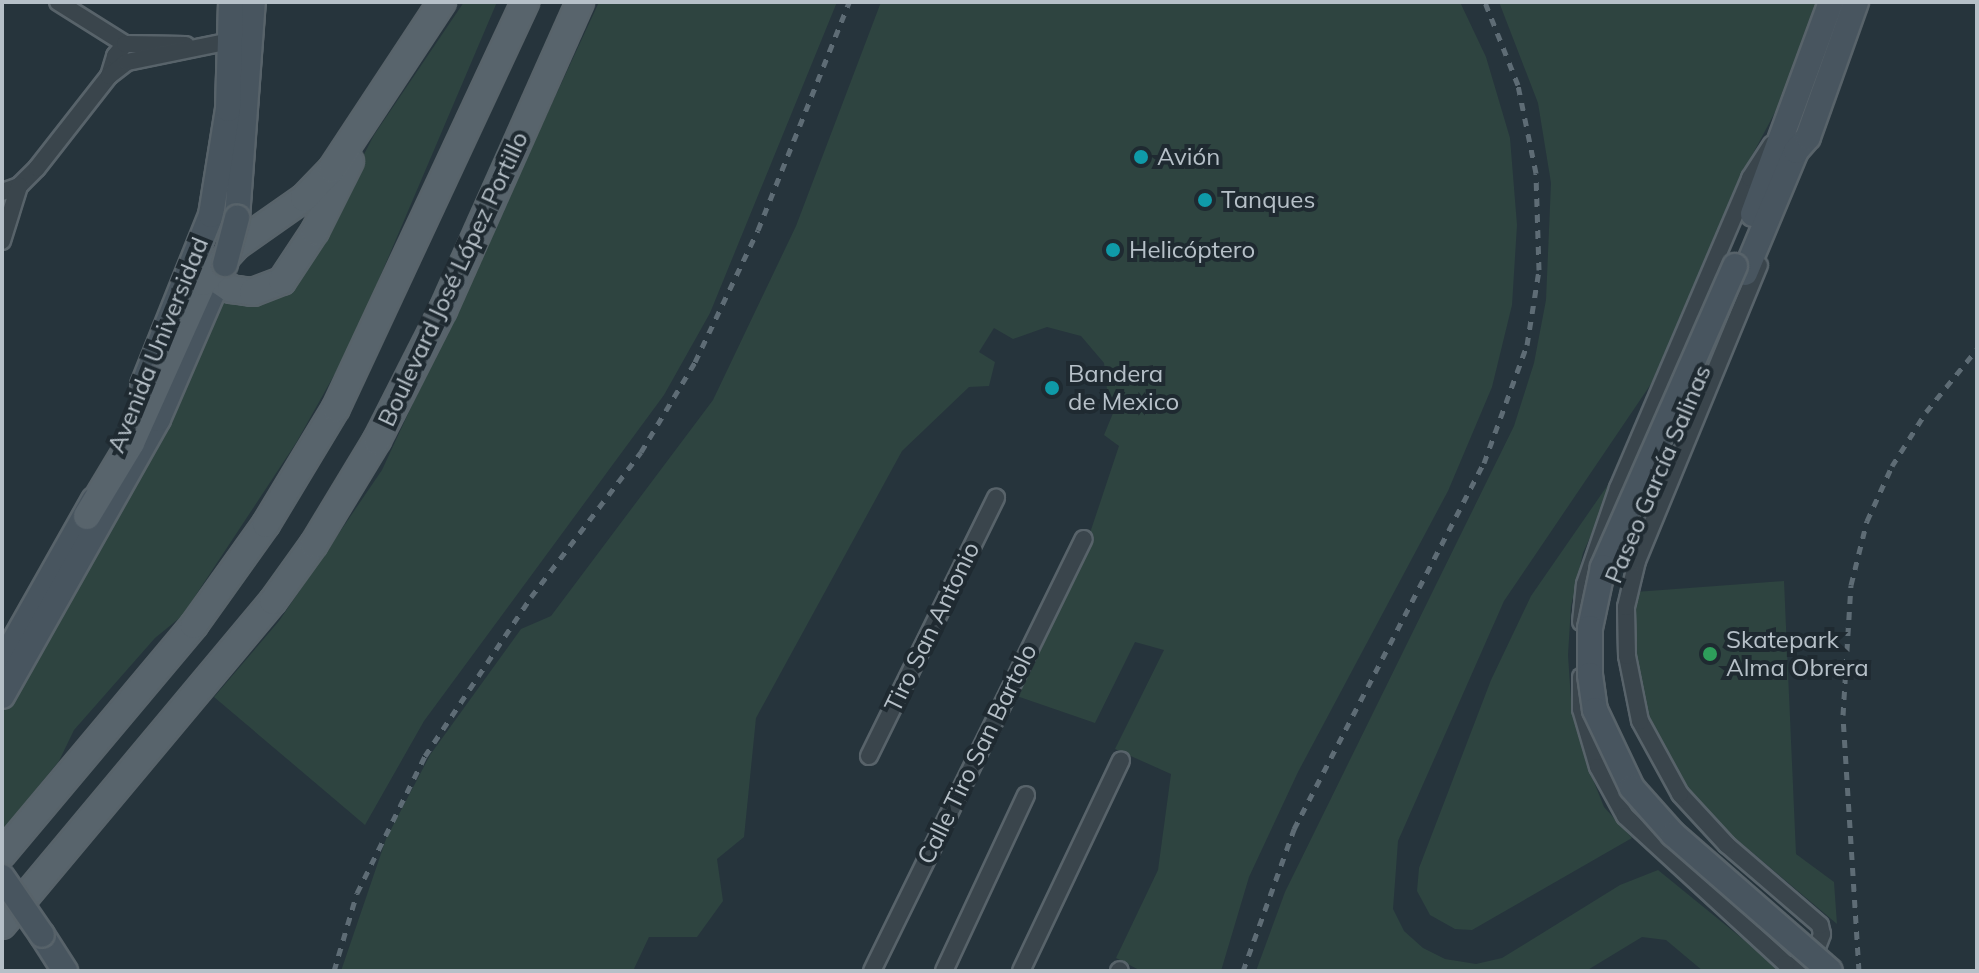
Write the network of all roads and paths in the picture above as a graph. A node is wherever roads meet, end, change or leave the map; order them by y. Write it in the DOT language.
graph roads {
  1 [pos="58,2"];
  2 [pos="231,2"];
  3 [pos="253,2"];
  4 [pos="442,2"];
  5 [pos="580,2"];
  6 [pos="1831,2"];
  7 [pos="1856,2"];
  8 [pos="525,3"];
  9 [pos="241,39"];
  10 [pos="125,44"];
  11 [pos="197,46"];
  12 [pos="109,76"];
  13 [pos="377,108"];
  14 [pos="1784,127"];
  15 [pos="1808,137"];
  16 [pos="19,186"];
  17 [pos="2,192"];
  18 [pos="2,241"];
  19 [pos="1740,269"];
  20 [pos="218,281"];
  21 [pos="996,498"];
  22 [pos="87,516"];
  23 [pos="1084,539"];
  24 [pos="2,663"];
  25 [pos="2,696"];
  26 [pos="869,756"];
  27 [pos="1121,760"];
  28 [pos="1026,795"];
  29 [pos="3,852"];
  30 [pos="2,877"];
  31 [pos="2,925"];
  32 [pos="1818,968"];
  33 [pos="65,971"];
  34 [pos="872,971"];
  35 [pos="944,971"];
  36 [pos="1021,971"];
  37 [pos="1848,971"];
  1 -- 10 [label="street"];
  2 -- 9 [label="main road, Avenida Universidad"];
  3 -- 9 [label="main road, Avenida Universidad"];
  4 -- 13 [label="main road"];
  5 -- 31 [label="main road, Boulevard José López Portillo"];
  6 -- 14 [label="main road, Paseo García Salinas"];
  7 -- 15 [label="main road, Paseo García Salinas"];
  8 -- 29 [label="main road, Boulevard José López Portillo"];
  9 -- 11 [label="street"];
  9 -- 20 [label="main road, Avenida Universidad, bridge"];
  9 -- 22 [label="main road, Avenida Universidad"];
  10 -- 11 [label="street"];
  10 -- 12 [label="street"];
  11 -- 12 [label="street"];
  12 -- 16 [label="street"];
  13 -- 20 [label="main road"];
  13 -- 22 [label="main road"];
  14 -- 19 [label="main road, Paseo García Salinas"];
  14 -- 32 [label="street"];
  15 -- 19 [label="main road, Paseo García Salinas"];
  15 -- 32 [label="street"];
  16 -- 17 [label="street"];
  16 -- 18 [label="street"];
  19 -- 32 [label="main road, Paseo García Salinas, bridge"];
  19 -- 37 [label="main road, Paseo García Salinas"];
  20 -- 25 [label="main road, Avenida Universidad"];
  21 -- 26 [label="street, Tiro San Antonio"];
  22 -- 24 [label="main road, Avenida Universidad"];
  23 -- 34 [label="street, Calle Tiro San Bartolo"];
  27 -- 36 [label="street"];
  28 -- 35 [label="street"];
  30 -- 33 [label="main road, bridge"];
}
